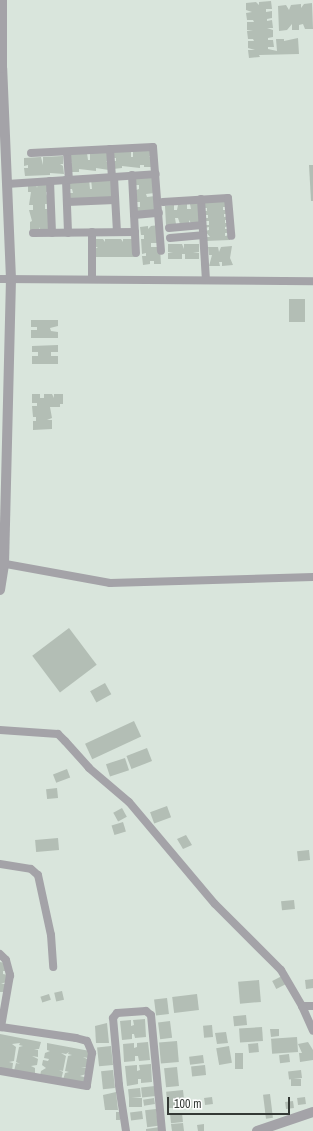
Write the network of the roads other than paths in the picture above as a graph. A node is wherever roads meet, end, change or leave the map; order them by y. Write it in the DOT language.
graph roads {
  1 [pos="2,0"];
  2 [pos="110,149"];
  3 [pos="67,152"];
  4 [pos="31,153"];
  5 [pos="156,174"];
  6 [pos="132,175"];
  7 [pos="113,177"];
  8 [pos="67,180"];
  9 [pos="50,181"];
  10 [pos="7,184"];
  11 [pos="201,199"];
  12 [pos="115,200"];
  13 [pos="67,202"];
  14 [pos="164,202"];
  15 [pos="159,213"];
  16 [pos="134,215"];
  17 [pos="202,225"];
  18 [pos="169,228"];
  19 [pos="92,232"];
  20 [pos="117,232"];
  21 [pos="135,232"];
  22 [pos="52,233"];
  23 [pos="68,233"];
  24 [pos="33,234"];
  25 [pos="203,235"];
  26 [pos="231,236"];
  27 [pos="170,238"];
  28 [pos="162,252"];
  29 [pos="136,253"];
  30 [pos="0,278"];
  31 [pos="11,279"];
  32 [pos="92,279"];
  33 [pos="206,280"];
  34 [pos="313,281"];
  35 [pos="3,418"];
  36 [pos="2,564"];
  37 [pos="313,577"];
  38 [pos="0,590"];
  39 [pos="0,730"];
  40 [pos="0,864"];
  41 [pos="0,954"];
  42 [pos="53,967"];
  43 [pos="302,1006"];
  44 [pos="313,1006"];
  45 [pos="1,1027"];
  46 [pos="313,1031"];
  47 [pos="0,1071"];
  48 [pos="313,1112"];
  49 [pos="126,1131"];
  50 [pos="162,1131"];
  51 [pos="258,1131"];
  1 -- 10 [label="street"];
  2 -- 3 [label="street"];
  2 -- 5 [label="street"];
  2 -- 7 [label="street"];
  3 -- 4 [label="street"];
  3 -- 8 [label="street"];
  5 -- 6 [label="street"];
  5 -- 15 [label="street"];
  6 -- 7 [label="street"];
  6 -- 16 [label="street"];
  7 -- 8 [label="street"];
  7 -- 12 [label="street"];
  8 -- 9 [label="street"];
  8 -- 13 [label="street"];
  9 -- 10 [label="street"];
  9 -- 22 [label="street"];
  10 -- 31 [label="street"];
  11 -- 14 [label="street"];
  11 -- 17 [label="street"];
  11 -- 26 [label="street"];
  12 -- 13 [label="street"];
  12 -- 20 [label="street"];
  13 -- 23 [label="street"];
  15 -- 16 [label="street"];
  15 -- 28 [label="street"];
  16 -- 21 [label="street"];
  17 -- 18 [label="street"];
  17 -- 25 [label="street"];
  19 -- 20 [label="street"];
  19 -- 23 [label="street"];
  19 -- 32 [label="street"];
  20 -- 21 [label="street"];
  21 -- 29 [label="street"];
  22 -- 23 [label="street"];
  22 -- 24 [label="street"];
  25 -- 27 [label="street"];
  25 -- 33 [label="street"];
  30 -- 31 [label="street"];
  31 -- 32 [label="street"];
  31 -- 35 [label="street"];
  32 -- 33 [label="street"];
  33 -- 34 [label="street"];
  35 -- 36 [label="street"];
  36 -- 37 [label="street"];
  36 -- 38 [label="street"];
  39 -- 43 [label="street"];
  40 -- 42 [label="street"];
  41 -- 45 [label="street"];
  43 -- 44 [label="street"];
  43 -- 46 [label="street"];
  45 -- 47 [label="street"];
  48 -- 51 [label="street"];
  49 -- 50 [label="street"];
}
